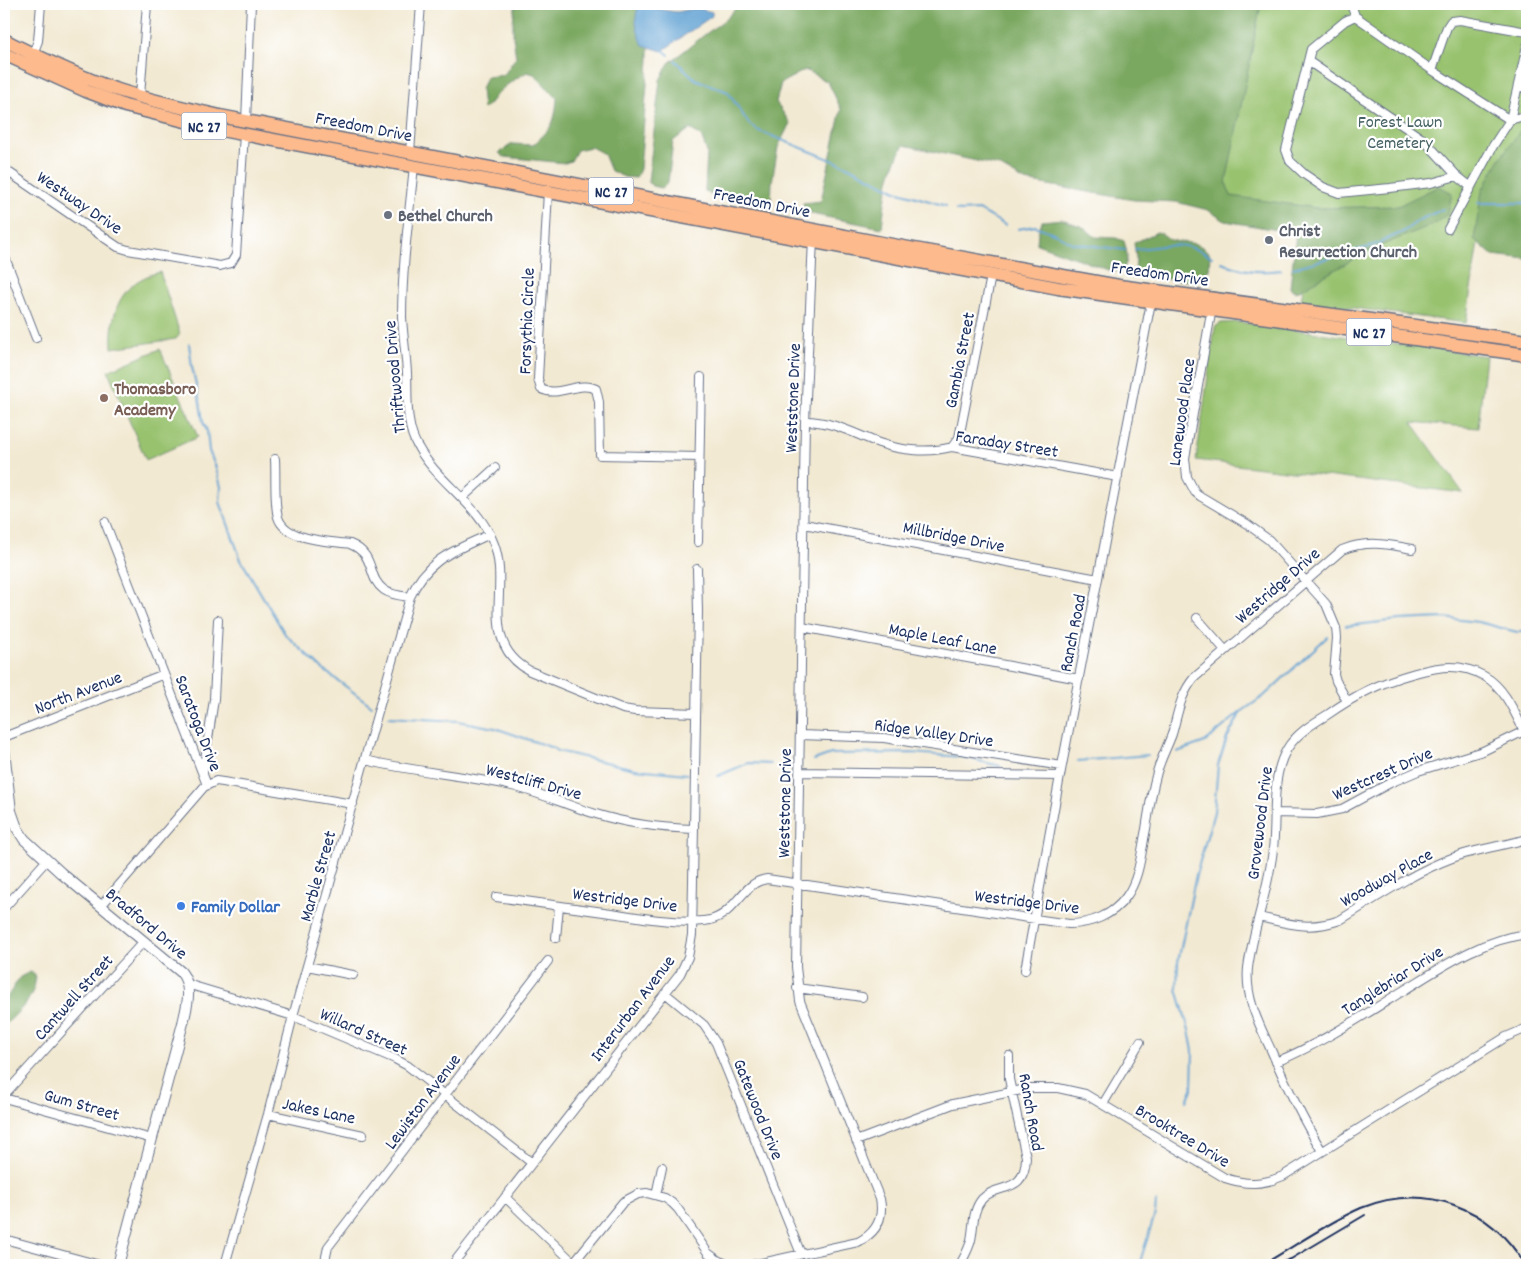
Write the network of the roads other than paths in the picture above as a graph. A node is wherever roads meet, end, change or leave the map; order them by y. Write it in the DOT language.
graph roads {
  1 [pos="41,4"];
  2 [pos="147,4"];
  3 [pos="251,4"];
  4 [pos="421,4"];
  5 [pos="1351,4"];
  6 [pos="1355,16"];
  7 [pos="1527,32"];
  8 [pos="4,40"];
  9 [pos="1527,46"];
  10 [pos="4,54"];
  11 [pos="33,54"];
  12 [pos="1526,56"];
  13 [pos="1308,61"];
  14 [pos="1432,70"];
  15 [pos="1519,82"];
  16 [pos="1527,91"];
  17 [pos="140,96"];
  18 [pos="1527,115"];
  19 [pos="1510,120"];
  20 [pos="245,127"];
  21 [pos="301,144"];
  22 [pos="410,152"];
  23 [pos="414,166"];
  24 [pos="4,170"];
  25 [pos="1456,176"];
  26 [pos="538,177"];
  27 [pos="1471,187"];
  28 [pos="548,191"];
  29 [pos="1448,228"];
  30 [pos="813,236"];
  31 [pos="4,255"];
  32 [pos="991,276"];
  33 [pos="1151,302"];
  34 [pos="1212,305"];
  35 [pos="1447,330"];
  36 [pos="1359,331"];
  37 [pos="36,338"];
  38 [pos="1527,342"];
  39 [pos="1527,354"];
  40 [pos="702,377"];
  41 [pos="805,420"];
  42 [pos="952,446"];
  43 [pos="699,457"];
  44 [pos="275,460"];
  45 [pos="495,468"];
  46 [pos="1118,477"];
  47 [pos="462,498"];
  48 [pos="105,522"];
  49 [pos="804,524"];
  50 [pos="490,534"];
  51 [pos="698,542"];
  52 [pos="1412,549"];
  53 [pos="697,569"];
  54 [pos="1098,579"];
  55 [pos="1306,580"];
  56 [pos="410,597"];
  57 [pos="1197,618"];
  58 [pos="218,620"];
  59 [pos="802,627"];
  60 [pos="1225,650"];
  61 [pos="164,674"];
  62 [pos="1079,679"];
  63 [pos="1347,701"];
  64 [pos="696,713"];
  65 [pos="1526,734"];
  66 [pos="800,735"];
  67 [pos="4,737"];
  68 [pos="4,750"];
  69 [pos="365,760"];
  70 [pos="1062,766"];
  71 [pos="800,772"];
  72 [pos="203,775"];
  73 [pos="1060,776"];
  74 [pos="207,785"];
  75 [pos="353,804"];
  76 [pos="7,812"];
  77 [pos="1276,813"];
  78 [pos="694,829"];
  79 [pos="1527,839"];
  80 [pos="46,861"];
  81 [pos="797,883"];
  82 [pos="496,896"];
  83 [pos="101,906"];
  84 [pos="559,906"];
  85 [pos="4,908"];
  86 [pos="1259,917"];
  87 [pos="1034,919"];
  88 [pos="692,921"];
  89 [pos="1527,934"];
  90 [pos="556,938"];
  91 [pos="144,941"];
  92 [pos="548,961"];
  93 [pos="307,966"];
  94 [pos="1025,970"];
  95 [pos="353,975"];
  96 [pos="187,984"];
  97 [pos="797,988"];
  98 [pos="665,993"];
  99 [pos="862,997"];
  100 [pos="292,1016"];
  101 [pos="1527,1028"];
  102 [pos="1140,1042"];
  103 [pos="1008,1056"];
  104 [pos="1276,1062"];
  105 [pos="1012,1092"];
  106 [pos="445,1095"];
  107 [pos="4,1097"];
  108 [pos="1103,1104"];
  109 [pos="268,1114"];
  110 [pos="363,1135"];
  111 [pos="152,1139"];
  112 [pos="856,1141"];
  113 [pos="1322,1151"];
  114 [pos="532,1164"];
  115 [pos="662,1167"];
  116 [pos="656,1194"];
  117 [pos="505,1197"];
  118 [pos="4,1239"];
  119 [pos="801,1254"];
  120 [pos="325,1262"];
  121 [pos="576,1264"];
  122 [pos="100,1265"];
  123 [pos="118,1265"];
  124 [pos="225,1265"];
  125 [pos="452,1265"];
  126 [pos="730,1265"];
  127 [pos="752,1265"];
  128 [pos="960,1265"];
  1 -- 11 [label="street"];
  2 -- 17 [label="street"];
  3 -- 20 [label="street"];
  4 -- 22 [label="street"];
  5 -- 6 [label="street"];
  6 -- 13 [label="street"];
  6 -- 14 [label="street"];
  7 -- 14 [label="street"];
  8 -- 11 [label="main road, Freedom Drive / NC 27"];
  9 -- 12 [label="street"];
  10 -- 20 [label="main road, Freedom Drive / NC 27"];
  11 -- 17 [label="main road, Freedom Drive / NC 27"];
  12 -- 15 [label="street"];
  13 -- 25 [label="street"];
  13 -- 25 [label="street"];
  14 -- 19 [label="street"];
  15 -- 16 [label="street"];
  15 -- 19 [label="street"];
  17 -- 20 [label="main road, Freedom Drive / NC 27"];
  18 -- 19 [label="street"];
  19 -- 27 [label="street"];
  20 -- 21 [label="main road, Freedom Drive / NC 27"];
  20 -- 22 [label="main road, Freedom Drive / NC 27"];
  20 -- 24 [label="street, Westway Drive"];
  21 -- 22 [label="main road"];
  21 -- 23 [label="main road, Freedom Drive / NC 27"];
  22 -- 26 [label="main road, Freedom Drive / NC 27"];
  23 -- 26 [label="main road"];
  23 -- 28 [label="main road, Freedom Drive / NC 27"];
  23 -- 47 [label="street, Thriftwood Drive"];
  25 -- 27 [label="street"];
  26 -- 30 [label="main road, Freedom Drive / NC 27"];
  27 -- 29 [label="street"];
  28 -- 30 [label="main road, Freedom Drive / NC 27"];
  28 -- 43 [label="street, Forsythia Circle"];
  30 -- 32 [label="main road, Freedom Drive / NC 27"];
  30 -- 34 [label="main road, Freedom Drive / NC 27"];
  30 -- 41 [label="street, Weststone Drive"];
  31 -- 37 [label="street"];
  32 -- 33 [label="main road, Freedom Drive / NC 27"];
  32 -- 42 [label="street, Gambia Street"];
  33 -- 34 [label="main road, Freedom Drive / NC 27"];
  33 -- 46 [label="street, Ranch Road"];
  34 -- 35 [label="main road, Freedom Drive / NC 27"];
  34 -- 36 [label="main road, Freedom Drive / NC 27"];
  34 -- 55 [label="street, Lanewood Place"];
  35 -- 36 [label="main road"];
  35 -- 38 [label="main road, Freedom Drive / NC 27"];
  36 -- 39 [label="main road, Freedom Drive / NC 27"];
  40 -- 43 [label="street"];
  41 -- 42 [label="street, Faraday Street"];
  41 -- 49 [label="street, Weststone Drive"];
  42 -- 46 [label="street, Faraday Street"];
  43 -- 51 [label="street"];
  44 -- 56 [label="street"];
  45 -- 47 [label="street"];
  46 -- 54 [label="street, Ranch Road"];
  47 -- 50 [label="street, Thriftwood Drive"];
  48 -- 61 [label="street, Saratoga Drive"];
  49 -- 54 [label="street, Millbridge Drive"];
  49 -- 59 [label="street, Weststone Drive"];
  50 -- 56 [label="street, Marble Street"];
  50 -- 64 [label="street, Thriftwood Drive"];
  52 -- 55 [label="street, Westridge Drive"];
  53 -- 64 [label="street, Interurban Avenue"];
  54 -- 62 [label="street, Ranch Road"];
  55 -- 60 [label="street, Westridge Drive"];
  55 -- 63 [label="street, Lanewood Place"];
  56 -- 69 [label="street, Marble Street"];
  57 -- 60 [label="street"];
  58 -- 72 [label="street"];
  59 -- 62 [label="street, Maple Leaf Lane"];
  59 -- 66 [label="street, Weststone Drive"];
  60 -- 87 [label="street, Westridge Drive"];
  61 -- 67 [label="street, North Avenue"];
  61 -- 72 [label="street, Saratoga Drive"];
  62 -- 70 [label="street, Ranch Road"];
  63 -- 65 [label="street, Grovewood Drive"];
  63 -- 77 [label="street, Grovewood Drive"];
  64 -- 78 [label="street, Interurban Avenue"];
  65 -- 77 [label="street, Westcrest Drive"];
  66 -- 70 [label="street, Ridge Valley Drive"];
  66 -- 71 [label="street, Weststone Drive"];
  68 -- 76 [label="street, Bradford Drive"];
  69 -- 75 [label="street, Marble Street"];
  69 -- 78 [label="street, Westcliff Drive"];
  70 -- 73 [label="street, Ranch Road"];
  71 -- 73 [label="street, Ridge Valley Drive"];
  71 -- 81 [label="street, Weststone Drive"];
  72 -- 74 [label="street, Saratoga Drive"];
  73 -- 87 [label="street, Ranch Road"];
  74 -- 75 [label="street"];
  74 -- 83 [label="street, Saratoga Drive"];
  75 -- 93 [label="street, Marble Street"];
  76 -- 80 [label="street, Bradford Drive"];
  77 -- 86 [label="street, Grovewood Drive"];
  78 -- 88 [label="street, Interurban Avenue"];
  79 -- 86 [label="street, Woodway Place"];
  80 -- 83 [label="street, Bradford Drive"];
  80 -- 85 [label="street"];
  81 -- 87 [label="street, Westridge Drive"];
  81 -- 88 [label="street, Westridge Drive"];
  81 -- 97 [label="street, Weststone Drive"];
  82 -- 84 [label="street, Westridge Drive"];
  83 -- 91 [label="street, Bradford Drive"];
  84 -- 88 [label="street, Westridge Drive"];
  84 -- 90 [label="street"];
  86 -- 104 [label="street, Grovewood Drive"];
  87 -- 94 [label="street, Ranch Road"];
  88 -- 98 [label="street, Interurban Avenue"];
  89 -- 104 [label="street, Tanglebriar Drive"];
  91 -- 96 [label="street, Bradford Drive"];
  91 -- 107 [label="street, Cantwell Street"];
  92 -- 106 [label="street, Lewiston Avenue"];
  93 -- 95 [label="street"];
  93 -- 100 [label="street, Marble Street"];
  96 -- 100 [label="street, Willard Street"];
  96 -- 111 [label="street, Bradford Drive"];
  97 -- 99 [label="street"];
  97 -- 112 [label="street, Weststone Drive"];
  98 -- 114 [label="street, Interurban Avenue"];
  98 -- 119 [label="street, Gatewood Drive"];
  100 -- 106 [label="street, Willard Street"];
  100 -- 109 [label="street, Marble Street"];
  101 -- 113 [label="street, Brooktree Drive"];
  102 -- 108 [label="street"];
  103 -- 105 [label="street, Ranch Road"];
  104 -- 113 [label="street, Grovewood Drive"];
  105 -- 108 [label="street, Brooktree Drive"];
  105 -- 112 [label="street, Brooktree Drive"];
  105 -- 128 [label="street, Ranch Road"];
  106 -- 114 [label="street, Willard Street"];
  106 -- 120 [label="street, Lewiston Avenue"];
  107 -- 111 [label="street, Gum Street"];
  108 -- 113 [label="street, Brooktree Drive"];
  109 -- 110 [label="street, Jakes Lane"];
  109 -- 124 [label="street, Marble Street"];
  111 -- 123 [label="street, Bradford Drive"];
  112 -- 119 [label="street, Weststone Drive"];
  114 -- 117 [label="street, Interurban Avenue"];
  115 -- 116 [label="street"];
  116 -- 121 [label="street"];
  116 -- 126 [label="street"];
  117 -- 121 [label="street"];
  117 -- 125 [label="street, Interurban Avenue"];
  118 -- 122 [label="street"];
  119 -- 127 [label="street, Weststone Drive"];
}
